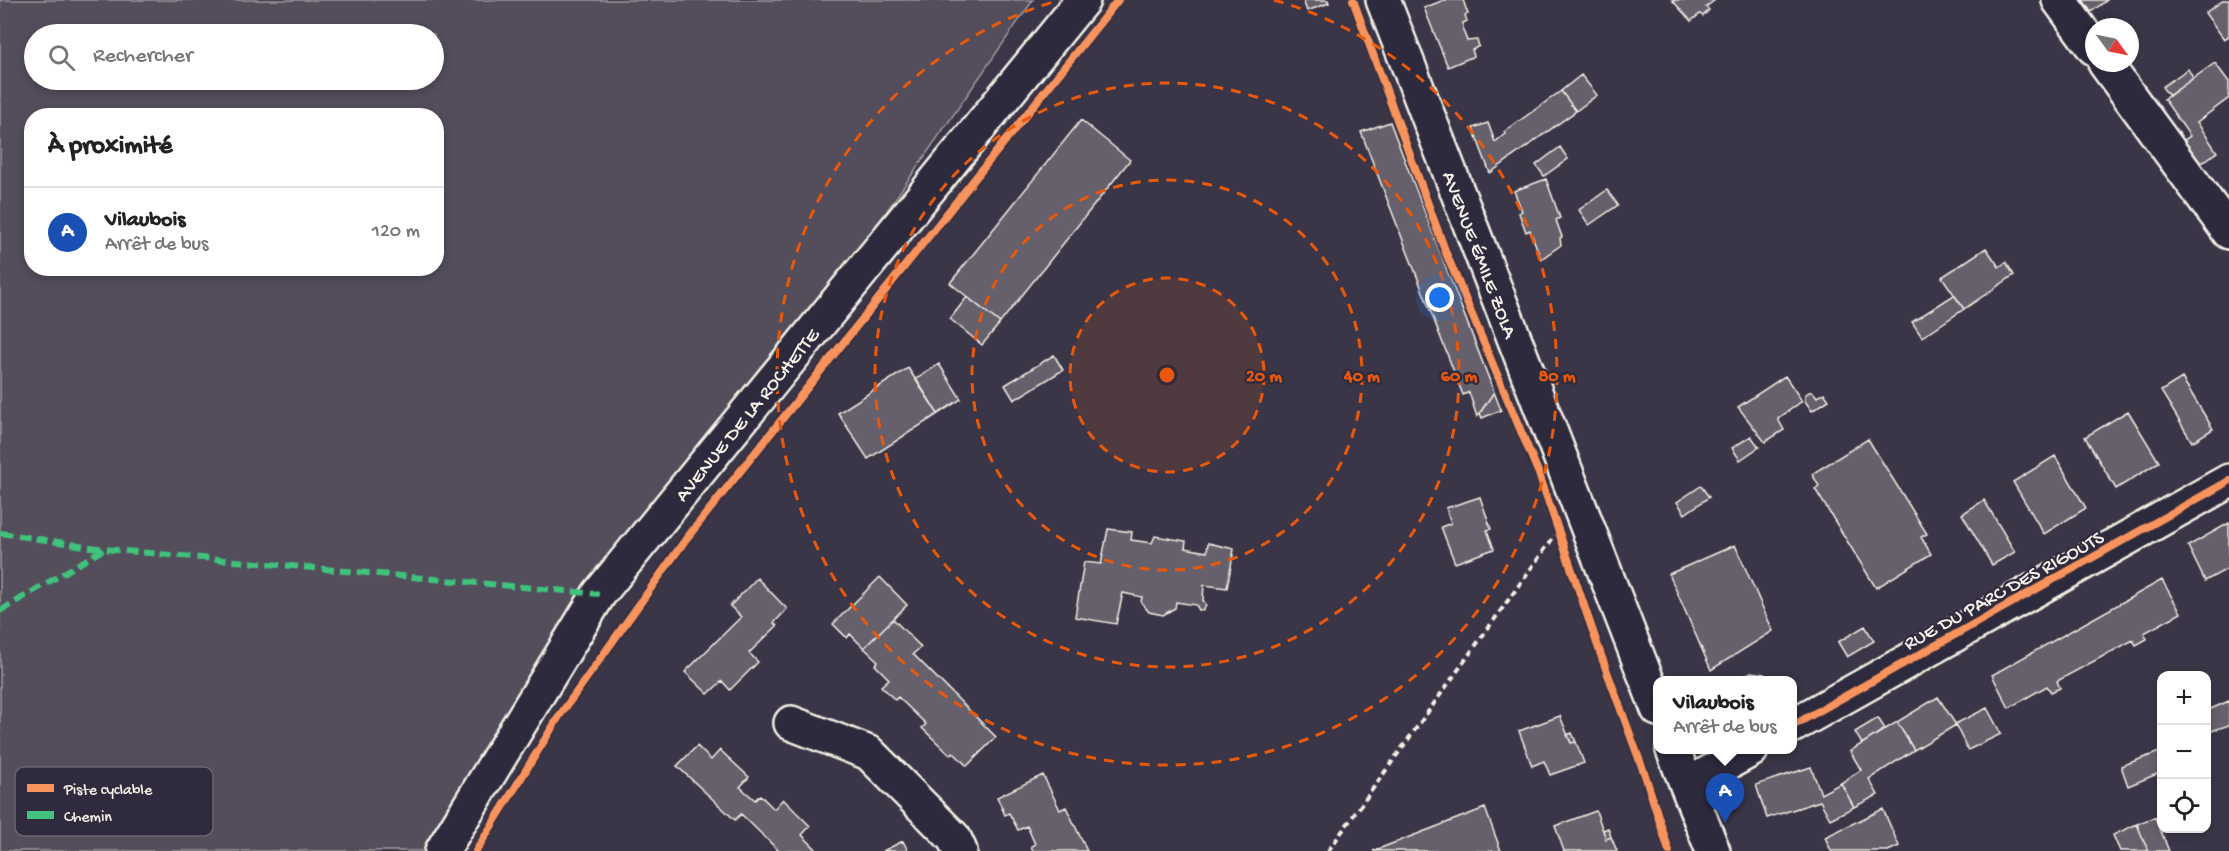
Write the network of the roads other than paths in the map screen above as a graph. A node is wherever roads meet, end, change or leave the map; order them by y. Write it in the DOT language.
graph roads {
  1 [pos="1083,0"];
  2 [pos="1383,0"];
  3 [pos="2059,0"];
  4 [pos="2085,36"];
  5 [pos="2112,72"];
  6 [pos="2229,232"];
  7 [pos="2229,481"];
  8 [pos="1653,696"];
  9 [pos="790,723"];
  10 [pos="1797,723"];
  11 [pos="1675,754"];
  12 [pos="1744,754"];
  13 [pos="1687,785"];
  14 [pos="442,851"];
  15 [pos="960,851"];
  16 [pos="1713,851"];
  1 -- 14 [label="main road, AVENUE DE LA ROCHETTE"];
  2 -- 8 [label="main road, AVENUE ÉMILE ZOLA"];
  3 -- 4 [label="main road"];
  5 -- 6 [label="main road"];
  7 -- 10 [label="main road, RUE DU PARC DES RIGOUTS"];
  9 -- 15 [label="main road"];
  11 -- 13 [label="main road"];
  12 -- 13 [label="main road"];
  13 -- 16 [label="main road"];
}
